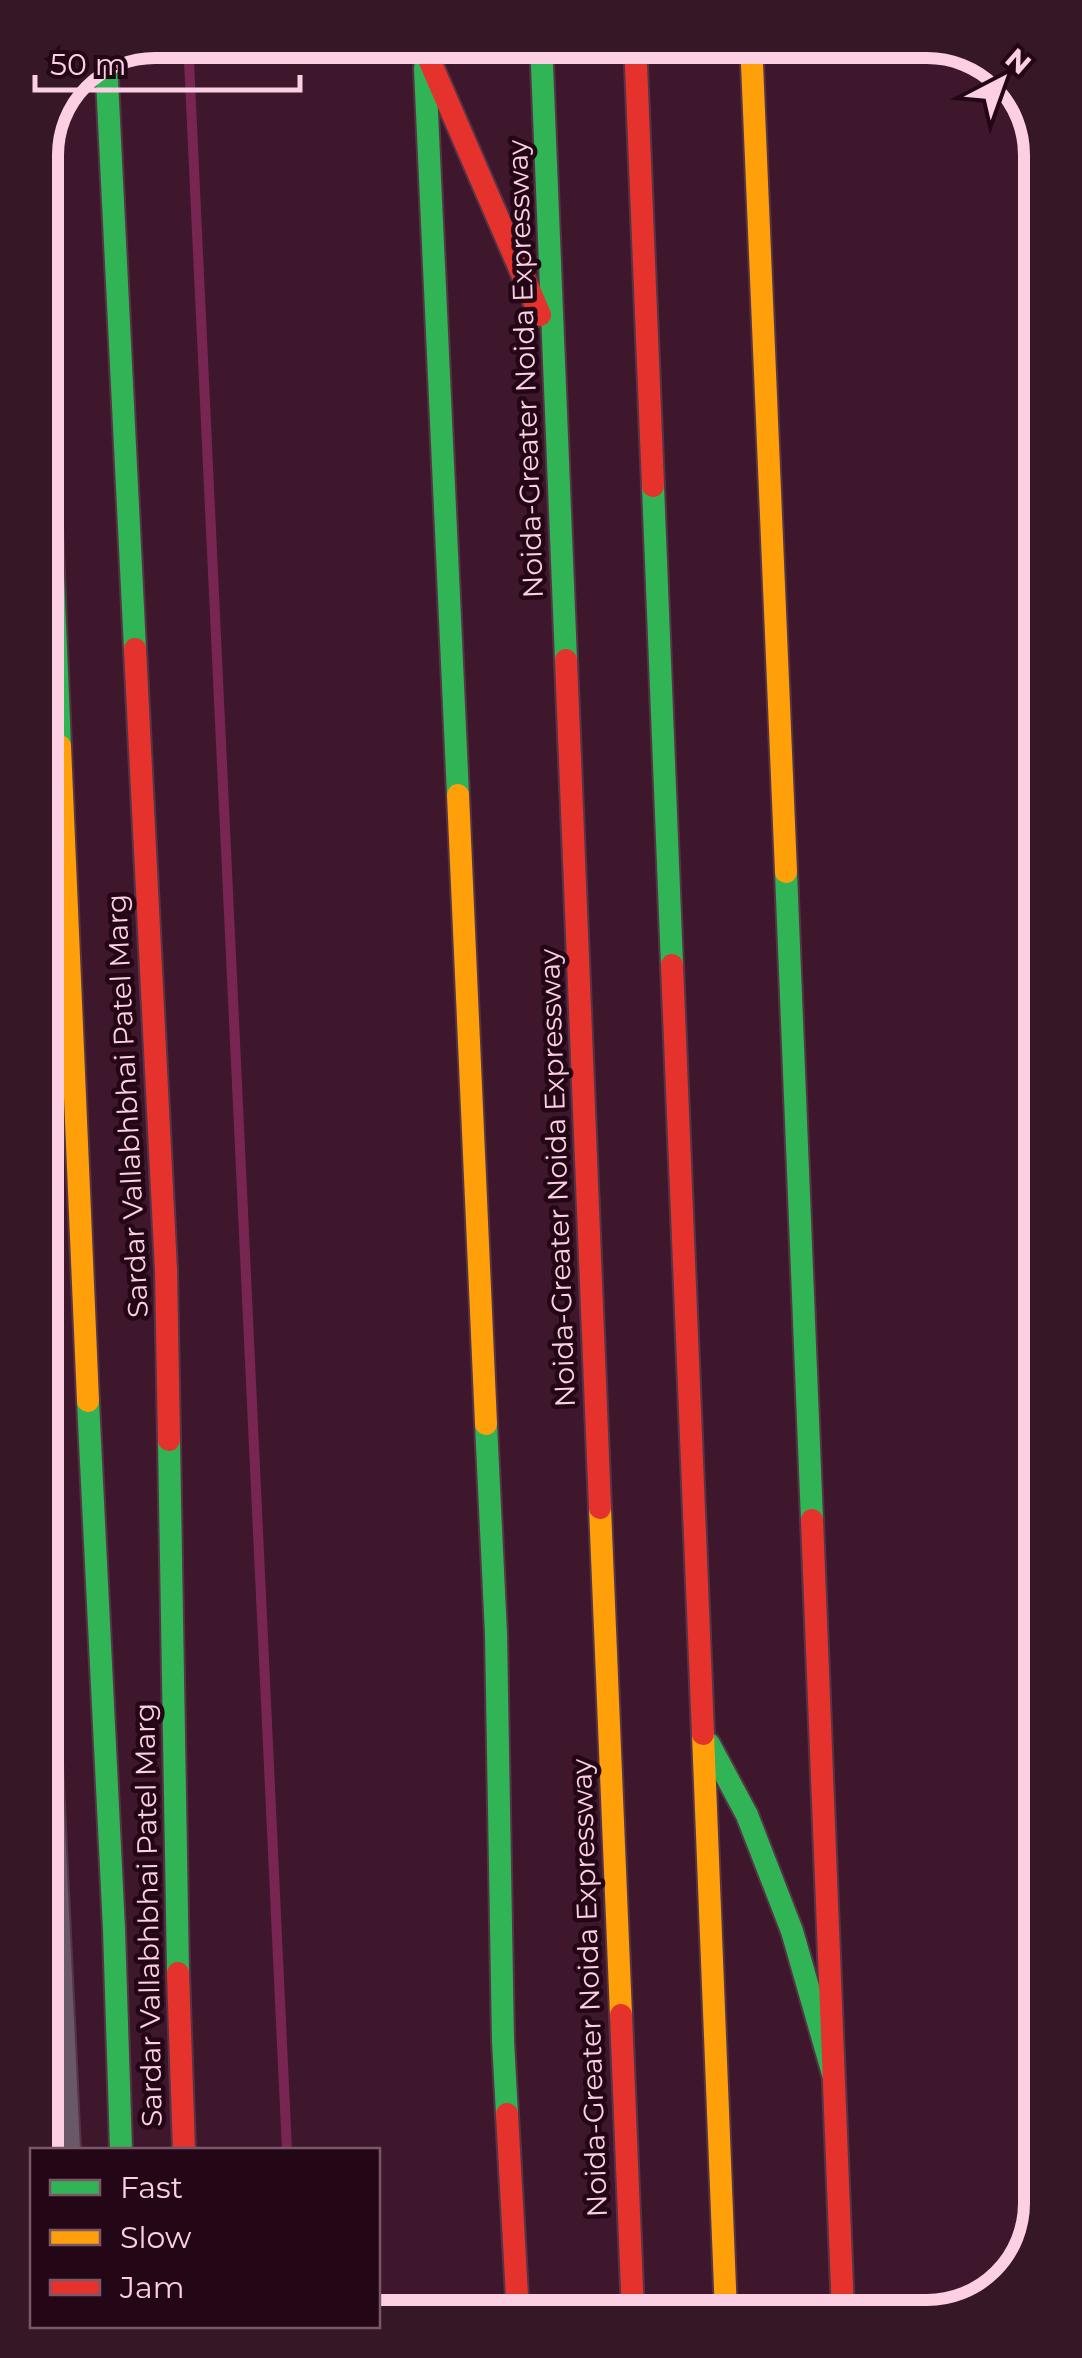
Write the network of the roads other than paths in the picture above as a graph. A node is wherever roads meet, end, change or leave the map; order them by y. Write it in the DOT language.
graph roads {
  1 [pos="425,58"];
  2 [pos="430,58"];
  3 [pos="543,58"];
  4 [pos="636,58"];
  5 [pos="753,58"];
  6 [pos="107,71"];
  7 [pos="554,345"];
  8 [pos="58,706"];
  9 [pos="703,1733"];
  10 [pos="58,1999"];
  11 [pos="834,2074"];
  12 [pos="65,2148"];
  13 [pos="121,2148"];
  14 [pos="184,2148"];
  15 [pos="517,2300"];
  16 [pos="631,2300"];
  17 [pos="725,2300"];
  18 [pos="842,2300"];
  1 -- 15 [label="main road"];
  2 -- 7 [label="main road"];
  3 -- 7 [label="main road, Noida-Greater Noida Expressway"];
  4 -- 9 [label="main road"];
  5 -- 11 [label="main road"];
  6 -- 14 [label="main road, Sardar Vallabhbhai Patel Marg"];
  7 -- 16 [label="main road, Noida-Greater Noida Expressway"];
  8 -- 13 [label="main road, Sardar Vallabhbhai Patel Marg"];
  9 -- 11 [label="main road"];
  9 -- 17 [label="main road"];
  10 -- 12 [label="street"];
  11 -- 18 [label="main road"];
}
